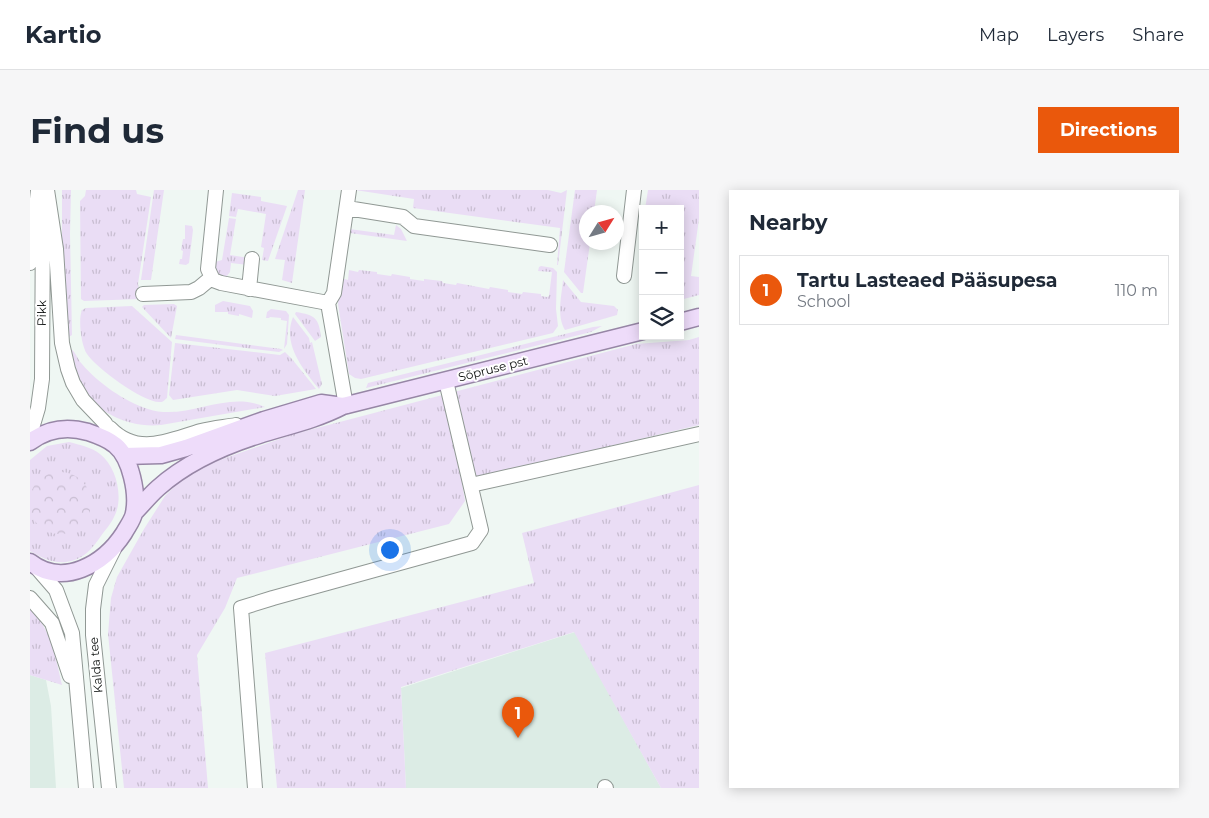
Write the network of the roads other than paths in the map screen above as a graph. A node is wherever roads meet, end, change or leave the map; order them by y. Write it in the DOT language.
graph roads {
  1 [pos="38,190"];
  2 [pos="42,190"];
  3 [pos="47,190"];
  4 [pos="216,190"];
  5 [pos="349,190"];
  6 [pos="634,190"];
  7 [pos="346,208"];
  8 [pos="550,245"];
  9 [pos="252,259"];
  10 [pos="30,262"];
  11 [pos="624,276"];
  12 [pos="211,278"];
  13 [pos="249,289"];
  14 [pos="143,294"];
  15 [pos="328,303"];
  16 [pos="699,318"];
  17 [pos="684,321"];
  18 [pos="639,332"];
  19 [pos="446,381"];
  20 [pos="344,406"];
  21 [pos="264,420"];
  22 [pos="105,423"];
  23 [pos="699,434"];
  24 [pos="30,435"];
  25 [pos="30,442"];
  26 [pos="120,450"];
  27 [pos="471,485"];
  28 [pos="134,513"];
  29 [pos="116,546"];
  30 [pos="33,565"];
  31 [pos="30,598"];
  32 [pos="80,711"];
  33 [pos="86,788"];
  34 [pos="108,788"];
  35 [pos="255,788"];
  1 -- 10 [label="street"];
  2 -- 24 [label="street, Pikk"];
  3 -- 22 [label="street"];
  4 -- 12 [label="street"];
  5 -- 7 [label="street"];
  6 -- 11 [label="street"];
  7 -- 8 [label="street"];
  7 -- 15 [label="street"];
  9 -- 13 [label="street"];
  12 -- 13 [label="street"];
  12 -- 14 [label="street"];
  13 -- 15 [label="street"];
  15 -- 20 [label="street"];
  16 -- 17 [label="main road"];
  18 -- 19 [label="main road, Sõpruse pst"];
  19 -- 20 [label="main road, Sõpruse pst"];
  19 -- 27 [label="street"];
  20 -- 21 [label="main road, Sõpruse pst"];
  20 -- 28 [label="main road, Sõpruse pst"];
  21 -- 22 [label="street"];
  21 -- 26 [label="main road, Sõpruse pst"];
  22 -- 26 [label="street"];
  23 -- 27 [label="street"];
  25 -- 26 [label="main road"];
  26 -- 28 [label="main road"];
  27 -- 35 [label="street"];
  28 -- 29 [label="main road"];
  29 -- 30 [label="main road"];
  29 -- 34 [label="street, Kalda tee"];
  30 -- 32 [label="street, Kalda tee"];
  31 -- 32 [label="street"];
  32 -- 33 [label="street, Kalda tee"];
}
